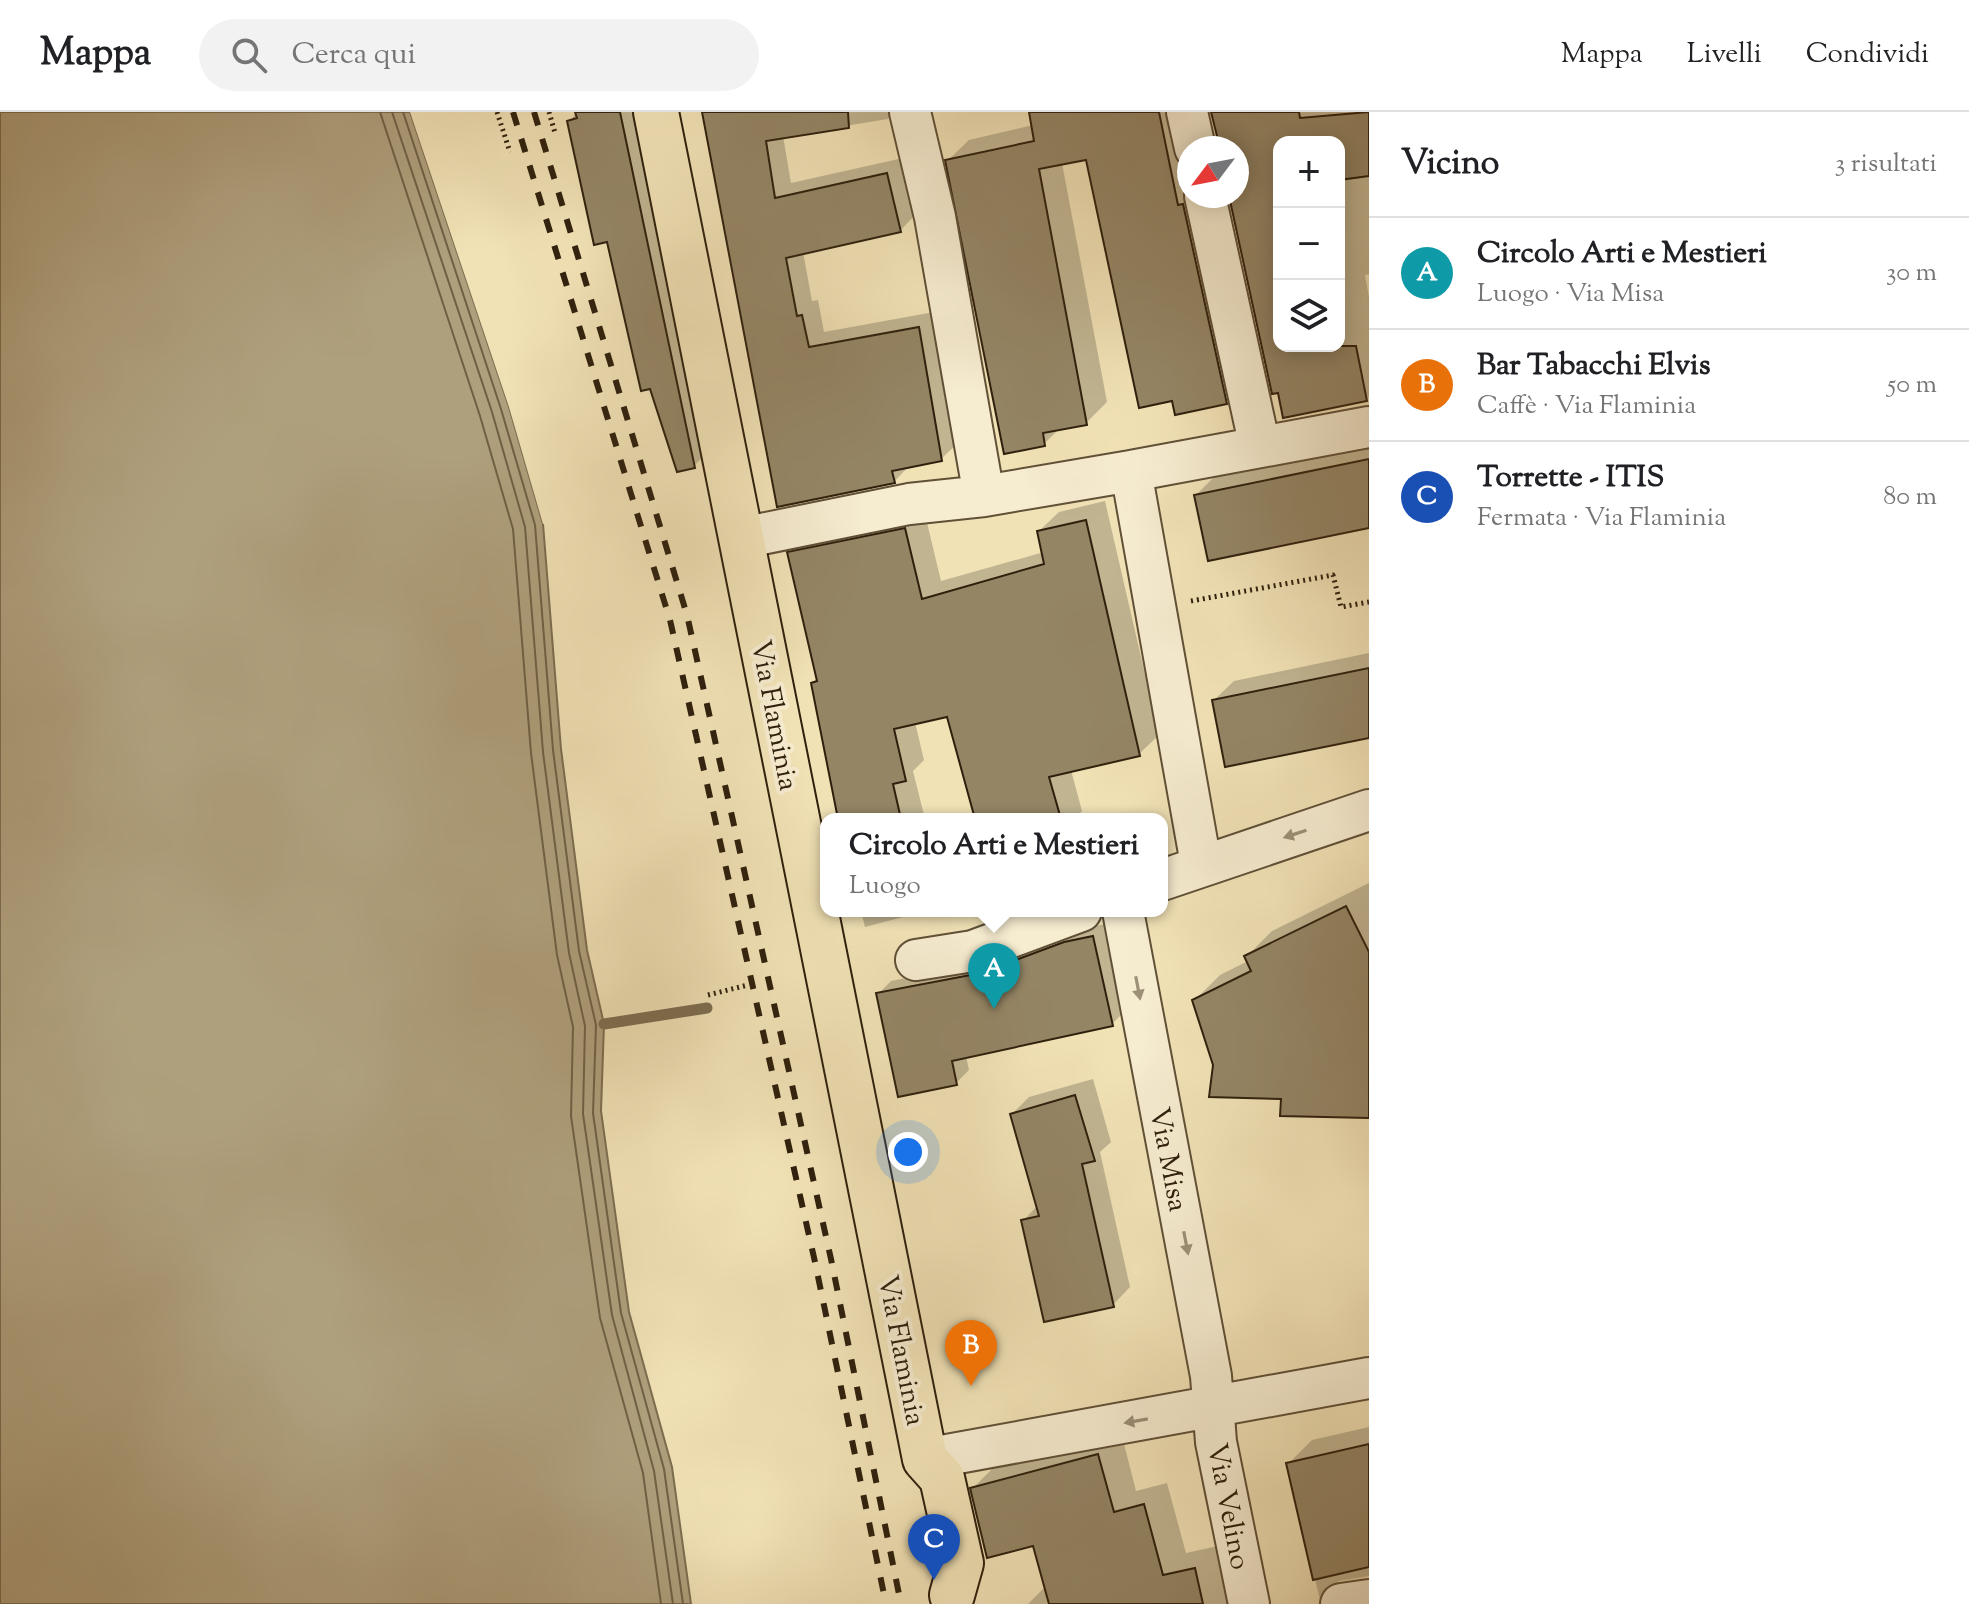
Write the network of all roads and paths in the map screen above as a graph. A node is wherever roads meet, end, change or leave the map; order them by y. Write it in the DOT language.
graph roads {
  1 [pos="497,112"];
  2 [pos="549,112"];
  3 [pos="656,112"];
  4 [pos="910,112"];
  5 [pos="1187,112"];
  6 [pos="555,133"];
  7 [pos="1192,136"];
  8 [pos="510,152"];
  9 [pos="1208,208"];
  10 [pos="1369,427"];
  11 [pos="1260,447"];
  12 [pos="1131,471"];
  13 [pos="984,496"];
  14 [pos="742,538"];
  15 [pos="1369,602"];
  16 [pos="1154,608"];
  17 [pos="1369,810"];
  18 [pos="1201,864"];
  19 [pos="1168,878"];
  20 [pos="1065,917"];
  21 [pos="1124,917"];
  22 [pos="916,960"];
  23 [pos="748,985"];
  24 [pos="708,995"];
  25 [pos="1369,1378"];
  26 [pos="1213,1407"];
  27 [pos="925,1459"];
  28 [pos="953,1599"];
  29 [pos="1369,1600"];
  30 [pos="1249,1604"];
  31 [pos="1341,1604"];
  1 -- 8 [label="path"];
  2 -- 6 [label="path"];
  3 -- 14 [label="main road, Via Flaminia"];
  4 -- 13 [label="street"];
  5 -- 7 [label="street"];
  9 -- 11 [label="street"];
  10 -- 11 [label="street"];
  11 -- 12 [label="street"];
  12 -- 13 [label="street"];
  12 -- 16 [label="street"];
  13 -- 14 [label="street"];
  14 -- 27 [label="main road, Via Flaminia"];
  15 -- 16 [label="path"];
  16 -- 18 [label="street"];
  17 -- 18 [label="street, one-way"];
  18 -- 19 [label="street"];
  20 -- 22 [label="street"];
  21 -- 26 [label="street, Via Misa, one-way"];
  23 -- 24 [label="path"];
  25 -- 26 [label="street"];
  26 -- 27 [label="street, one-way"];
  26 -- 30 [label="street, Via Velino"];
  27 -- 28 [label="main road, Via Flaminia"];
  29 -- 31 [label="street"];
}
